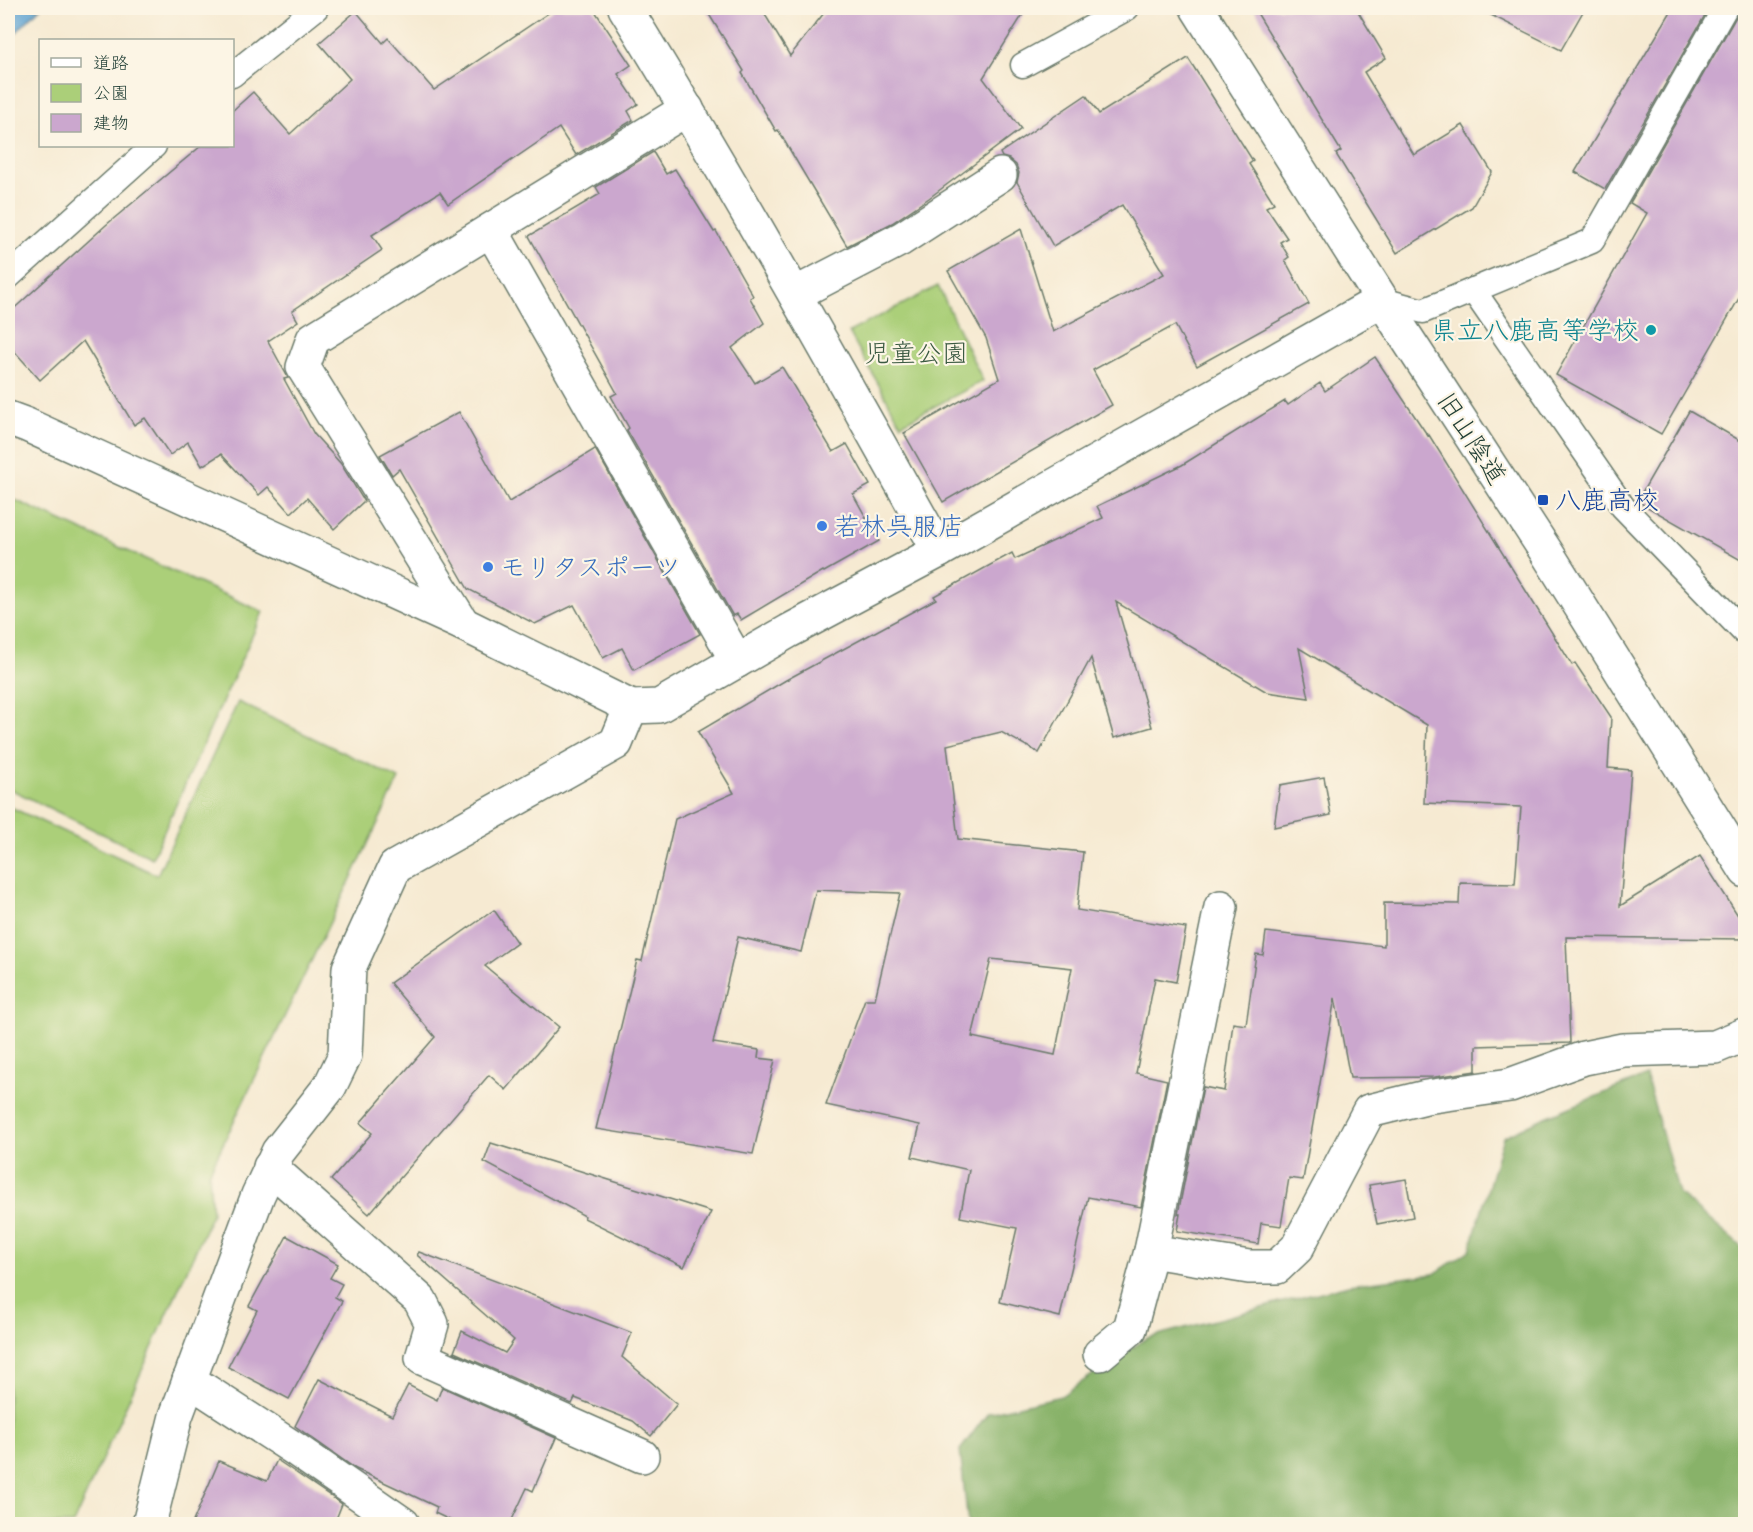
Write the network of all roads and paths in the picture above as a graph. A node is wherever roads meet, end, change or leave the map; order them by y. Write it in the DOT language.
graph roads {
  1 [pos="315,8"];
  2 [pos="625,8"];
  3 [pos="1127,8"];
  4 [pos="1197,8"];
  5 [pos="1725,8"];
  6 [pos="1023,65"];
  7 [pos="234,73"];
  8 [pos="687,109"];
  9 [pos="153,147"];
  10 [pos="1000,176"];
  11 [pos="490,230"];
  12 [pos="8,277"];
  13 [pos="1473,290"];
  14 [pos="795,294"];
  15 [pos="1382,300"];
  16 [pos="8,418"];
  17 [pos="939,551"];
  18 [pos="463,624"];
  19 [pos="1746,634"];
  20 [pos="737,661"];
  21 [pos="631,708"];
  22 [pos="1746,871"];
  23 [pos="1221,907"];
  24 [pos="1746,1034"];
  25 [pos="270,1167"];
  26 [pos="1151,1251"];
  27 [pos="1100,1354"];
  28 [pos="189,1380"];
  29 [pos="642,1456"];
  30 [pos="148,1524"];
  31 [pos="403,1524"];
  1 -- 7 [label="lane"];
  2 -- 8 [label="street"];
  3 -- 6 [label="lane"];
  4 -- 15 [label="street, 旧山陰道"];
  5 -- 13 [label="lane"];
  8 -- 11 [label="street"];
  8 -- 14 [label="street"];
  9 -- 12 [label="lane"];
  10 -- 14 [label="street"];
  11 -- 18 [label="street"];
  11 -- 20 [label="street"];
  13 -- 15 [label="lane"];
  13 -- 19 [label="lane"];
  14 -- 17 [label="street"];
  15 -- 17 [label="street"];
  15 -- 22 [label="street, 旧山陰道"];
  16 -- 18 [label="street"];
  17 -- 20 [label="street"];
  18 -- 21 [label="street"];
  20 -- 21 [label="street"];
  21 -- 25 [label="street"];
  23 -- 26 [label="street"];
  24 -- 26 [label="street"];
  25 -- 28 [label="street"];
  25 -- 29 [label="street"];
  26 -- 27 [label="street"];
  28 -- 30 [label="street"];
  28 -- 31 [label="street"];
}
